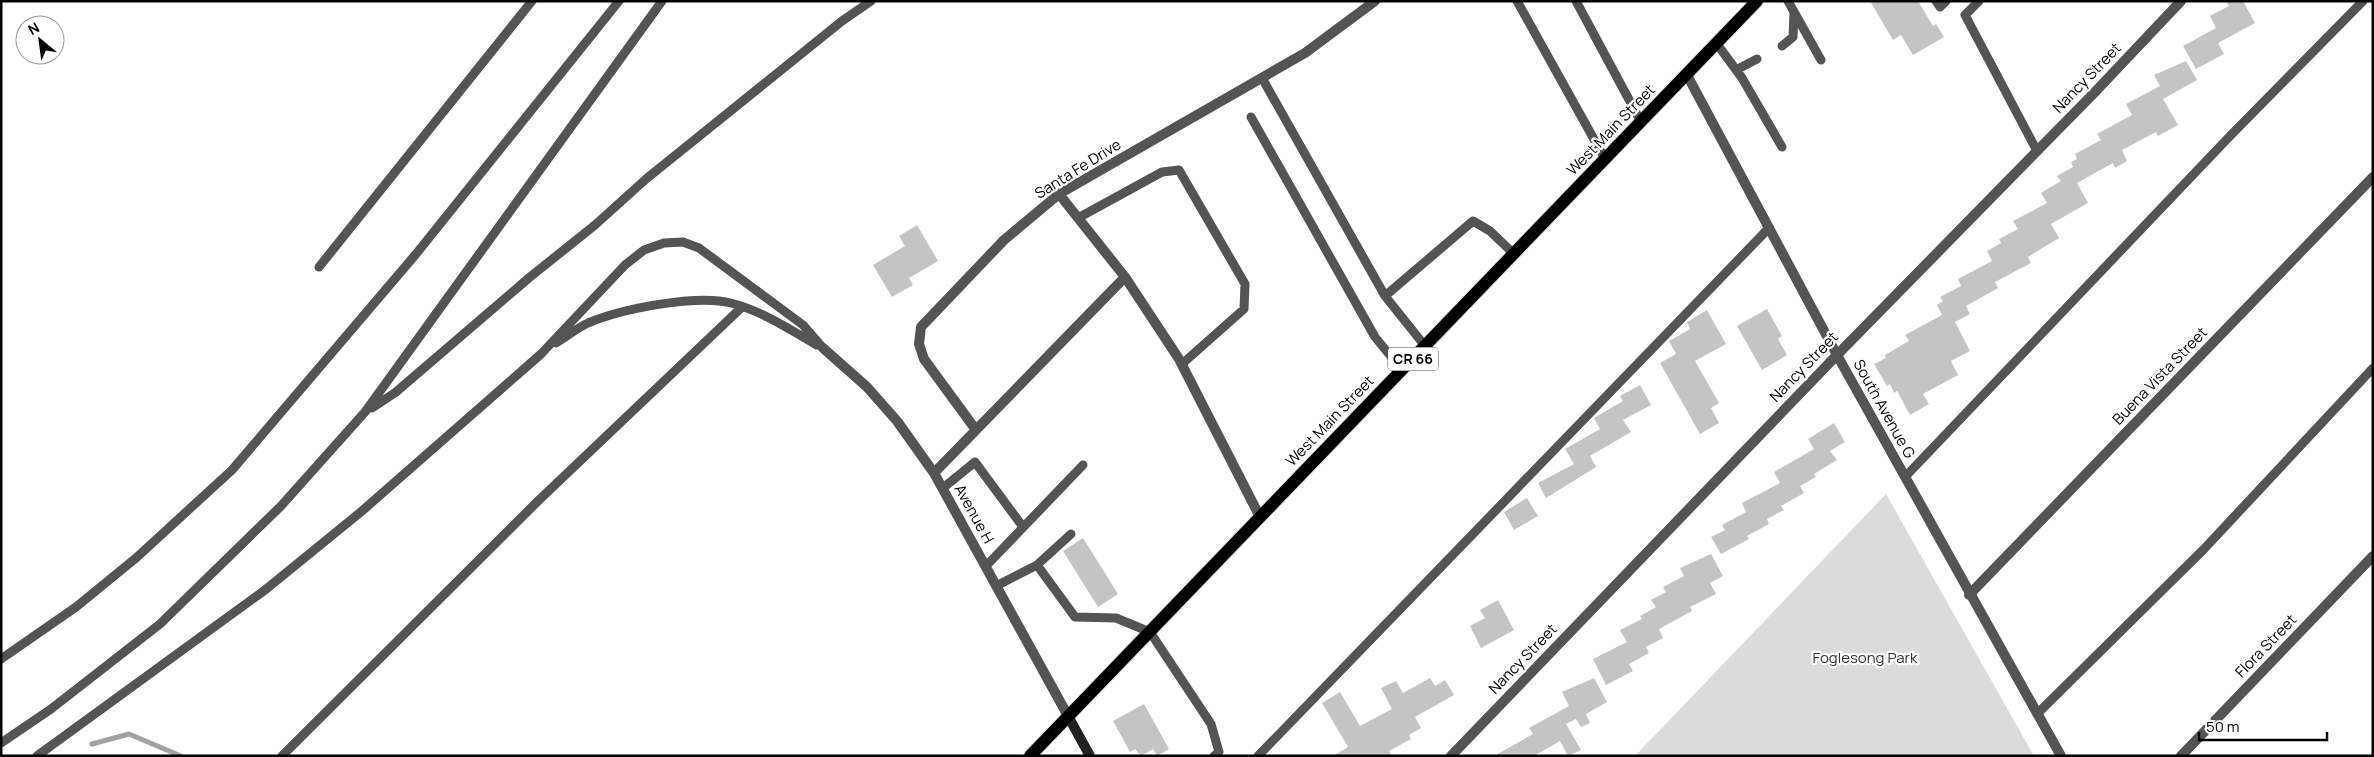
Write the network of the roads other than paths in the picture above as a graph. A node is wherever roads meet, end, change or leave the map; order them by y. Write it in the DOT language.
graph roads {
  1 [pos="532,1"];
  2 [pos="619,1"];
  3 [pos="662,1"];
  4 [pos="871,1"];
  5 [pos="1375,1"];
  6 [pos="1517,1"];
  7 [pos="1576,1"];
  8 [pos="1757,1"];
  9 [pos="1788,1"];
  10 [pos="1936,1"];
  11 [pos="1946,1"];
  12 [pos="1979,1"];
  13 [pos="2181,1"];
  14 [pos="2363,1"];
  15 [pos="1794,13"];
  16 [pos="1718,44"];
  17 [pos="1782,46"];
  18 [pos="1757,59"];
  19 [pos="1821,60"];
  20 [pos="1736,70"];
  21 [pos="1687,74"];
  22 [pos="1262,78"];
  23 [pos="1251,117"];
  24 [pos="1641,122"];
  25 [pos="1782,147"];
  26 [pos="2037,152"];
  27 [pos="1605,159"];
  28 [pos="2373,177"];
  29 [pos="1059,194"];
  30 [pos="1078,218"];
  31 [pos="1769,228"];
  32 [pos="1514,254"];
  33 [pos="319,267"];
  34 [pos="1125,277"];
  35 [pos="1385,296"];
  36 [pos="742,307"];
  37 [pos="1425,346"];
  38 [pos="823,348"];
  39 [pos="541,354"];
  40 [pos="1837,355"];
  41 [pos="1182,364"];
  42 [pos="2373,368"];
  43 [pos="1402,370"];
  44 [pos="365,412"];
  45 [pos="976,430"];
  46 [pos="1082,465"];
  47 [pos="934,473"];
  48 [pos="1904,477"];
  49 [pos="943,488"];
  50 [pos="1260,517"];
  51 [pos="1023,527"];
  52 [pos="1071,534"];
  53 [pos="2373,556"];
  54 [pos="1037,565"];
  55 [pos="986,566"];
  56 [pos="996,586"];
  57 [pos="1969,595"];
  58 [pos="1150,632"];
  59 [pos="1,659"];
  60 [pos="2037,714"];
  61 [pos="1068,716"];
  62 [pos="1,744"];
  63 [pos="37,756"];
  64 [pos="282,756"];
  65 [pos="1030,756"];
  66 [pos="1090,756"];
  67 [pos="1214,756"];
  68 [pos="1258,756"];
  69 [pos="1451,756"];
  70 [pos="2061,756"];
  71 [pos="2181,756"];
  1 -- 33 [label="lane"];
  2 -- 59 [label="lane"];
  3 -- 44 [label="lane"];
  4 -- 44 [label="lane"];
  5 -- 22 [label="street, Santa Fe Drive"];
  6 -- 27 [label="lane"];
  7 -- 24 [label="lane"];
  8 -- 16 [label="main road, West Main Street / CR 66"];
  9 -- 15 [label="lane"];
  10 -- 11 [label="lane"];
  12 -- 26 [label="lane"];
  13 -- 26 [label="street, Nancy Street"];
  14 -- 48 [label="lane"];
  15 -- 17 [label="lane"];
  15 -- 19 [label="lane"];
  16 -- 20 [label="lane"];
  16 -- 21 [label="main road, West Main Street / CR 66"];
  18 -- 20 [label="lane"];
  20 -- 25 [label="lane"];
  21 -- 24 [label="main road, West Main Street / CR 66"];
  21 -- 31 [label="street, South Avenue G"];
  22 -- 29 [label="street, Santa Fe Drive"];
  22 -- 35 [label="lane"];
  23 -- 43 [label="lane"];
  24 -- 27 [label="main road, West Main Street / CR 66"];
  26 -- 40 [label="street, Nancy Street"];
  27 -- 32 [label="main road, West Main Street / CR 66"];
  28 -- 57 [label="street, Buena Vista Street"];
  29 -- 30 [label="street"];
  29 -- 45 [label="street, Santa Fe Drive"];
  30 -- 34 [label="street"];
  30 -- 41 [label="lane"];
  31 -- 40 [label="street, South Avenue G"];
  31 -- 68 [label="lane"];
  32 -- 35 [label="lane"];
  32 -- 37 [label="main road, West Main Street / CR 66"];
  34 -- 41 [label="street"];
  34 -- 45 [label="street"];
  35 -- 37 [label="lane"];
  36 -- 38 [label="lane"];
  36 -- 39 [label="lane"];
  36 -- 64 [label="lane"];
  37 -- 43 [label="main road, West Main Street / CR 66"];
  38 -- 39 [label="lane"];
  38 -- 47 [label="street, Avenue H"];
  39 -- 63 [label="lane"];
  40 -- 48 [label="street, South Avenue G"];
  40 -- 69 [label="street, Nancy Street"];
  41 -- 50 [label="street"];
  42 -- 60 [label="lane"];
  43 -- 50 [label="main road, West Main Street / CR 66"];
  44 -- 62 [label="lane"];
  45 -- 47 [label="street"];
  46 -- 51 [label="lane"];
  47 -- 49 [label="street, Avenue H"];
  48 -- 57 [label="street, South Avenue G"];
  49 -- 51 [label="lane"];
  49 -- 55 [label="street, Avenue H"];
  50 -- 58 [label="main road, West Main Street / CR 66"];
  51 -- 55 [label="lane"];
  52 -- 54 [label="lane"];
  53 -- 71 [label="street, Flora Street"];
  54 -- 56 [label="lane"];
  54 -- 58 [label="lane"];
  55 -- 56 [label="street, Avenue H"];
  56 -- 61 [label="street, Avenue H"];
  57 -- 60 [label="street, South Avenue G"];
  58 -- 61 [label="main road, West Main Street / CR 66"];
  58 -- 67 [label="lane"];
  60 -- 70 [label="street, South Avenue G"];
  61 -- 65 [label="main road, West Main Street / CR 66"];
  61 -- 66 [label="street"];
}
